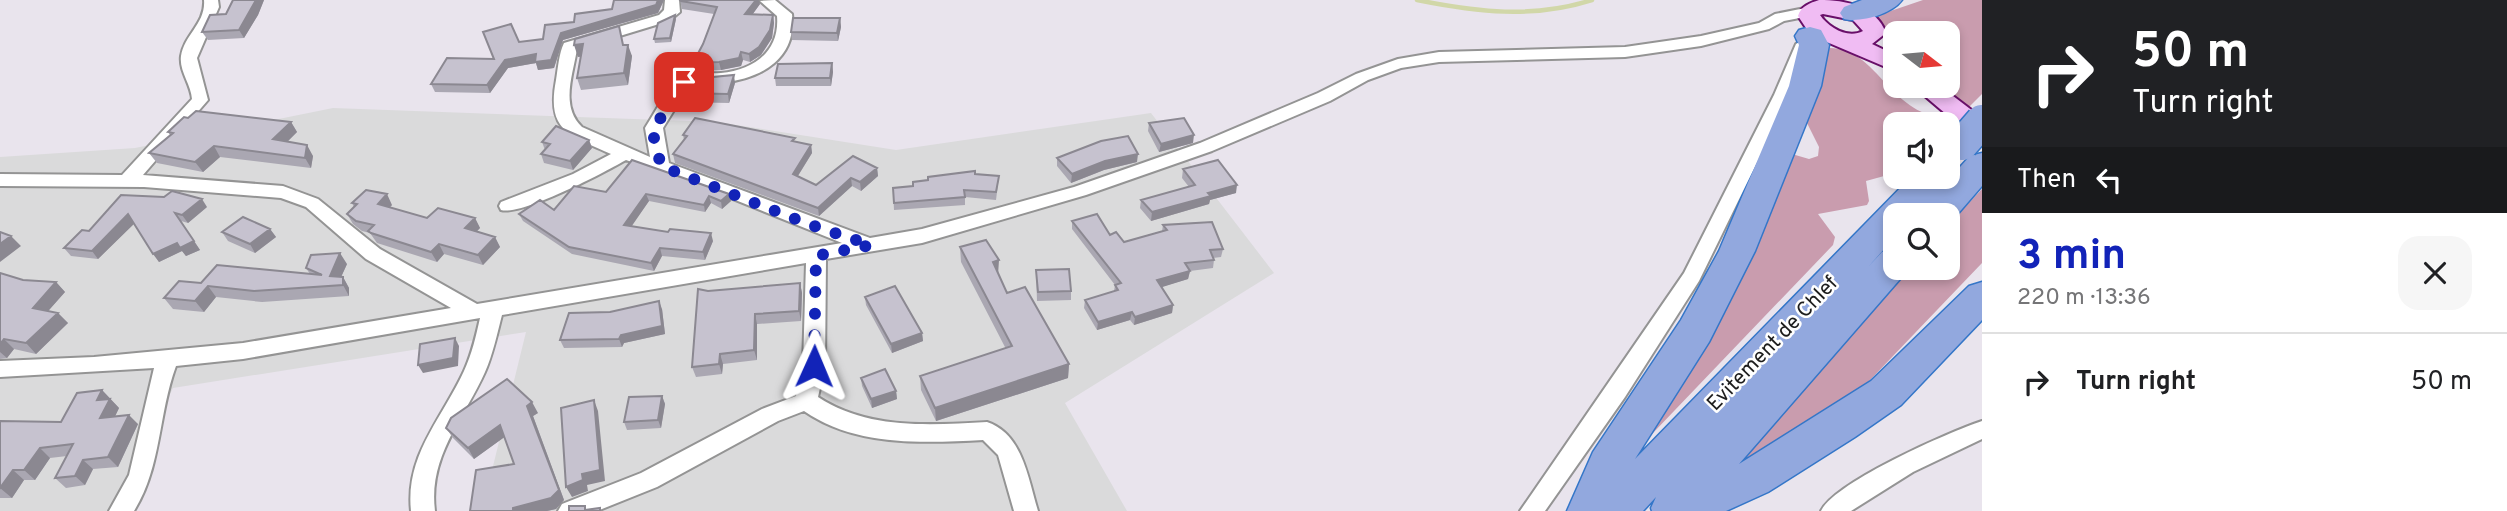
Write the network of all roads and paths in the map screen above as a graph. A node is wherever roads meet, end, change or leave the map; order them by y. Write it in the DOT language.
graph roads {
  1 [pos="211,0"];
  2 [pos="672,0"];
  3 [pos="1888,0"];
  4 [pos="767,1"];
  5 [pos="1854,13"];
  6 [pos="1818,21"];
  7 [pos="1875,33"];
  8 [pos="1883,43"];
  9 [pos="1883,57"];
  10 [pos="1935,98"];
  11 [pos="1971,144"];
  12 [pos="626,153"];
  13 [pos="661,166"];
  14 [pos="0,180"];
  15 [pos="127,181"];
  16 [pos="1920,189"];
  17 [pos="1942,203"];
  18 [pos="508,206"];
  19 [pos="871,245"];
  20 [pos="816,256"];
  21 [pos="1883,274"];
  22 [pos="1982,296"];
  23 [pos="483,310"];
  24 [pos="168,358"];
  25 [pos="0,369"];
  26 [pos="806,401"];
  27 [pos="1982,430"];
  28 [pos="121,511"];
  29 [pos="423,511"];
  30 [pos="570,511"];
  31 [pos="1026,511"];
  32 [pos="1532,511"];
  33 [pos="1589,511"];
  34 [pos="1614,511"];
  35 [pos="1670,511"];
  36 [pos="1679,511"];
  37 [pos="1833,511"];
  1 -- 15 [label="street"];
  2 -- 12 [label="street"];
  3 -- 5 [label="highway"];
  4 -- 13 [label="street"];
  5 -- 6 [label="main road"];
  5 -- 7 [label="main road"];
  6 -- 7 [label="main road"];
  6 -- 9 [label="main road"];
  6 -- 19 [label="street"];
  6 -- 32 [label="street"];
  6 -- 33 [label="highway"];
  7 -- 8 [label="main road"];
  10 -- 11 [label="main road"];
  11 -- 17 [label="highway"];
  12 -- 13 [label="street"];
  12 -- 18 [label="street"];
  13 -- 19 [label="street"];
  14 -- 15 [label="street"];
  15 -- 23 [label="street"];
  16 -- 34 [label="highway, Evitement de Chlef"];
  19 -- 20 [label="street"];
  20 -- 23 [label="street"];
  20 -- 26 [label="street"];
  21 -- 35 [label="highway, Evitement de Chlef"];
  22 -- 36 [label="highway"];
  23 -- 24 [label="street"];
  23 -- 29 [label="street"];
  24 -- 25 [label="street"];
  24 -- 28 [label="street"];
  26 -- 30 [label="street"];
  26 -- 31 [label="street"];
  27 -- 37 [label="street"];
}
